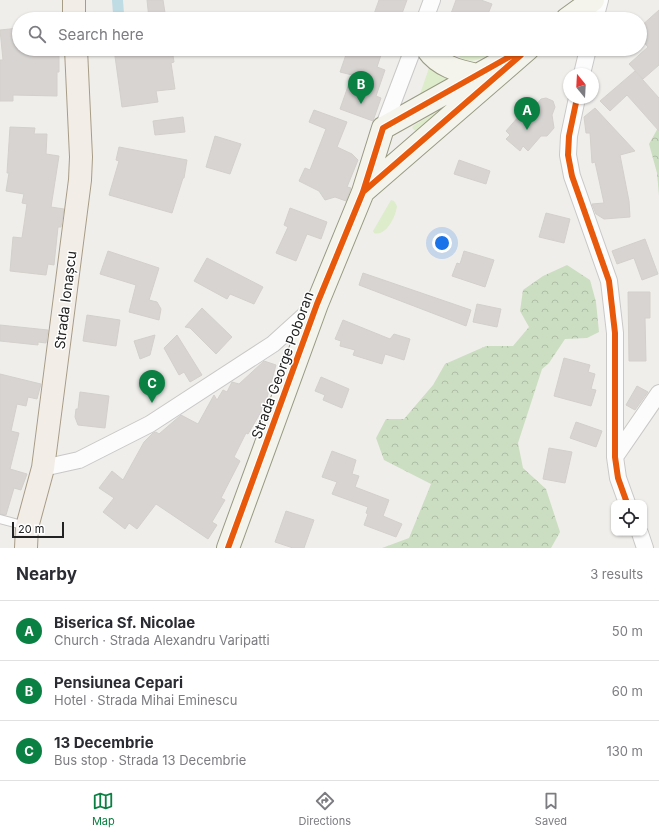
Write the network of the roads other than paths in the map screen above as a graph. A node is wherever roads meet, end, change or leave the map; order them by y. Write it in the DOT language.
graph roads {
  1 [pos="74,0"];
  2 [pos="432,0"];
  3 [pos="593,0"];
  4 [pos="600,0"];
  5 [pos="74,12"];
  6 [pos="428,12"];
  7 [pos="573,12"];
  8 [pos="597,12"];
  9 [pos="76,56"];
  10 [pos="410,56"];
  11 [pos="435,56"];
  12 [pos="511,56"];
  13 [pos="520,56"];
  14 [pos="586,56"];
  15 [pos="583,68"];
  16 [pos="477,75"];
  17 [pos="576,104"];
  18 [pos="383,128"];
  19 [pos="414,148"];
  20 [pos="363,192"];
  21 [pos="317,304"];
  22 [pos="659,393"];
  23 [pos="615,457"];
  24 [pos="43,468"];
  25 [pos="626,500"];
  26 [pos="0,519"];
  27 [pos="27,526"];
  28 [pos="641,536"];
  29 [pos="19,548"];
  30 [pos="26,548"];
  31 [pos="228,548"];
  32 [pos="645,548"];
  1 -- 5 [label="main road"];
  2 -- 6 [label="street"];
  3 -- 7 [label="main road"];
  4 -- 8 [label="street"];
  9 -- 24 [label="main road, Strada Ionașcu"];
  10 -- 18 [label="street"];
  11 -- 16 [label="main road"];
  12 -- 16 [label="main road"];
  13 -- 19 [label="main road"];
  14 -- 15 [label="street"];
  16 -- 18 [label="main road"];
  17 -- 23 [label="street"];
  18 -- 19 [label="main road"];
  18 -- 20 [label="main road, Strada George Poboran"];
  19 -- 20 [label="main road"];
  20 -- 21 [label="main road, Strada George Poboran"];
  21 -- 24 [label="street"];
  21 -- 31 [label="main road, Strada George Poboran"];
  22 -- 23 [label="street"];
  23 -- 25 [label="street"];
  24 -- 27 [label="main road, Strada Ionașcu"];
  26 -- 27 [label="lane"];
  27 -- 29 [label="main road"];
  27 -- 30 [label="main road, Strada Ionașcu"];
  28 -- 32 [label="street"];
}
